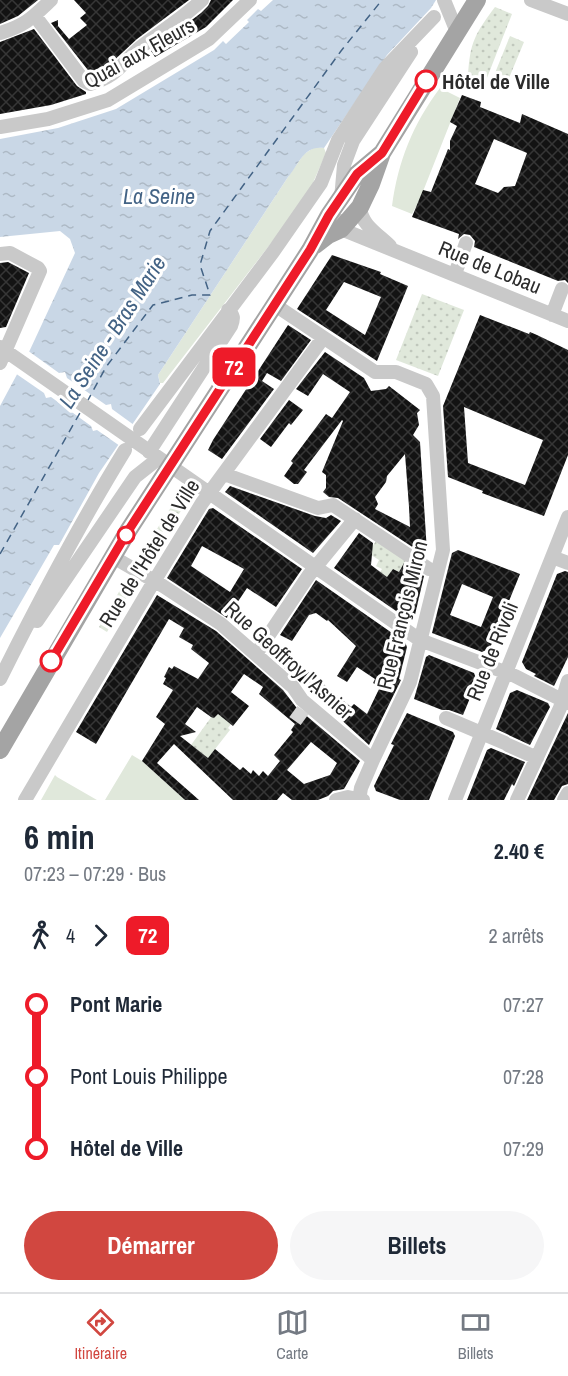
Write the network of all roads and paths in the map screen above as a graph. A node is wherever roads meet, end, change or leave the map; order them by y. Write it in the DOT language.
graph roads {
  1 [pos="51,0"];
  2 [pos="202,0"];
  3 [pos="250,0"];
  4 [pos="477,0"];
  5 [pos="531,0"];
  6 [pos="445,4"];
  7 [pos="568,14"];
  8 [pos="35,16"];
  9 [pos="434,17"];
  10 [pos="457,32"];
  11 [pos="0,33"];
  12 [pos="407,46"];
  13 [pos="0,127"];
  14 [pos="382,153"];
  15 [pos="341,196"];
  16 [pos="360,207"];
  17 [pos="341,229"];
  18 [pos="466,243"];
  19 [pos="310,250"];
  20 [pos="396,251"];
  21 [pos="0,254"];
  22 [pos="454,274"];
  23 [pos="562,289"];
  24 [pos="275,305"];
  25 [pos="228,310"];
  26 [pos="552,315"];
  27 [pos="568,321"];
  28 [pos="323,338"];
  29 [pos="5,355"];
  30 [pos="140,429"];
  31 [pos="125,450"];
  32 [pos="155,456"];
  33 [pos="224,474"];
  34 [pos="209,493"];
  35 [pos="568,517"];
  36 [pos="355,519"];
  37 [pos="113,556"];
  38 [pos="552,557"];
  39 [pos="568,563"];
  40 [pos="315,568"];
  41 [pos="432,571"];
  42 [pos="154,581"];
  43 [pos="420,640"];
  44 [pos="18,644"];
  45 [pos="256,654"];
  46 [pos="502,671"];
  47 [pos="0,679"];
  48 [pos="568,681"];
  49 [pos="565,701"];
  50 [pos="446,718"];
  51 [pos="482,734"];
  52 [pos="0,750"];
  53 [pos="537,758"];
  54 [pos="373,760"];
  55 [pos="568,794"];
  56 [pos="361,799"];
  57 [pos="25,800"];
  58 [pos="336,800"];
  59 [pos="455,800"];
  60 [pos="517,800"];
  61 [pos="564,800"];
  1 -- 8 [label="street"];
  2 -- 8 [label="street"];
  3 -- 13 [label="street, Quai aux Fleurs"];
  4 -- 10 [label="main road"];
  5 -- 7 [label="street"];
  6 -- 10 [label="street"];
  8 -- 11 [label="street"];
  9 -- 12 [label="street"];
  10 -- 14 [label="main road"];
  12 -- 15 [label="street"];
  12 -- 25 [label="street"];
  14 -- 15 [label="main road"];
  14 -- 16 [label="main road"];
  15 -- 17 [label="street"];
  15 -- 19 [label="main road"];
  16 -- 17 [label="main road"];
  16 -- 20 [label="street, Rue de Lobau"];
  17 -- 19 [label="main road"];
  17 -- 20 [label="street, Rue de Lobau"];
  18 -- 22 [label="street"];
  19 -- 24 [label="main road"];
  20 -- 22 [label="street, Rue de Lobau"];
  21 -- 29 [label="street"];
  22 -- 26 [label="street, Rue de Lobau"];
  23 -- 26 [label="street"];
  24 -- 28 [label="street"];
  24 -- 32 [label="main road"];
  25 -- 30 [label="street"];
  25 -- 32 [label="street"];
  26 -- 27 [label="street, Rue de Lobau"];
  28 -- 33 [label="street, Rue de l'Hôtel de Ville"];
  28 -- 41 [label="street, Rue François Miron"];
  29 -- 32 [label="street"];
  31 -- 44 [label="street"];
  32 -- 34 [label="street"];
  32 -- 37 [label="main road"];
  32 -- 44 [label="street"];
  33 -- 34 [label="street, Rue de l'Hôtel de Ville"];
  33 -- 36 [label="street"];
  34 -- 40 [label="street"];
  34 -- 42 [label="street, Rue de l'Hôtel de Ville"];
  35 -- 38 [label="street, Rue de Rivoli"];
  36 -- 40 [label="street"];
  36 -- 41 [label="street"];
  37 -- 42 [label="street, Rue Geoffroy l'Asnier"];
  37 -- 52 [label="main road"];
  38 -- 39 [label="street"];
  38 -- 46 [label="street, Rue de Rivoli"];
  40 -- 43 [label="street"];
  40 -- 45 [label="street"];
  41 -- 43 [label="street, Rue François Miron"];
  42 -- 45 [label="street, Rue Geoffroy l'Asnier"];
  42 -- 57 [label="street, Rue de l'Hôtel de Ville"];
  43 -- 46 [label="street"];
  43 -- 54 [label="street, Rue François Miron"];
  44 -- 47 [label="street"];
  45 -- 54 [label="street, Rue Geoffroy l'Asnier"];
  46 -- 49 [label="street"];
  46 -- 51 [label="street, Rue de Rivoli"];
  48 -- 49 [label="street"];
  49 -- 53 [label="street"];
  50 -- 51 [label="street"];
  51 -- 53 [label="street"];
  51 -- 59 [label="street, Rue de Rivoli"];
  53 -- 60 [label="street"];
  54 -- 56 [label="street, Rue François Miron"];
  55 -- 61 [label="street"];
  56 -- 58 [label="street"];
}
